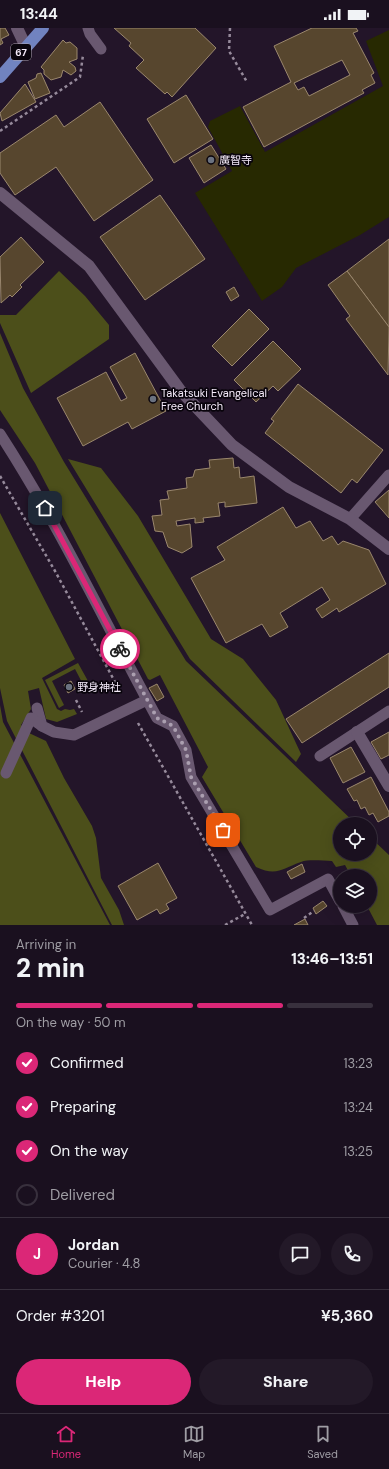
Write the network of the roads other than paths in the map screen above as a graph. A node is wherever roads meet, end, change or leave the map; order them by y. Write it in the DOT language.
graph roads {
  1 [pos="17,28"];
  2 [pos="43,28"];
  3 [pos="88,28"];
  4 [pos="26,47"];
  5 [pos="101,49"];
  6 [pos="0,77"];
  7 [pos="0,194"];
  8 [pos="0,434"];
  9 [pos="389,475"];
  10 [pos="350,519"];
  11 [pos="389,549"];
  12 [pos="147,700"];
  13 [pos="37,708"];
  14 [pos="389,711"];
  15 [pos="42,726"];
  16 [pos="357,732"];
  17 [pos="320,756"];
  18 [pos="6,773"];
  19 [pos="389,786"];
  20 [pos="333,888"];
  21 [pos="347,913"];
  22 [pos="353,925"];
  1 -- 4 [label="street"];
  2 -- 4 [label="main road, 67"];
  3 -- 5 [label="lane"];
  4 -- 6 [label="main road, 67"];
  7 -- 10 [label="street"];
  8 -- 12 [label="lane"];
  9 -- 10 [label="lane"];
  10 -- 11 [label="street"];
  12 -- 15 [label="lane"];
  12 -- 20 [label="lane"];
  13 -- 15 [label="lane"];
  14 -- 16 [label="lane"];
  15 -- 18 [label="lane"];
  16 -- 17 [label="lane"];
  16 -- 19 [label="street"];
  21 -- 22 [label="lane"];
}
